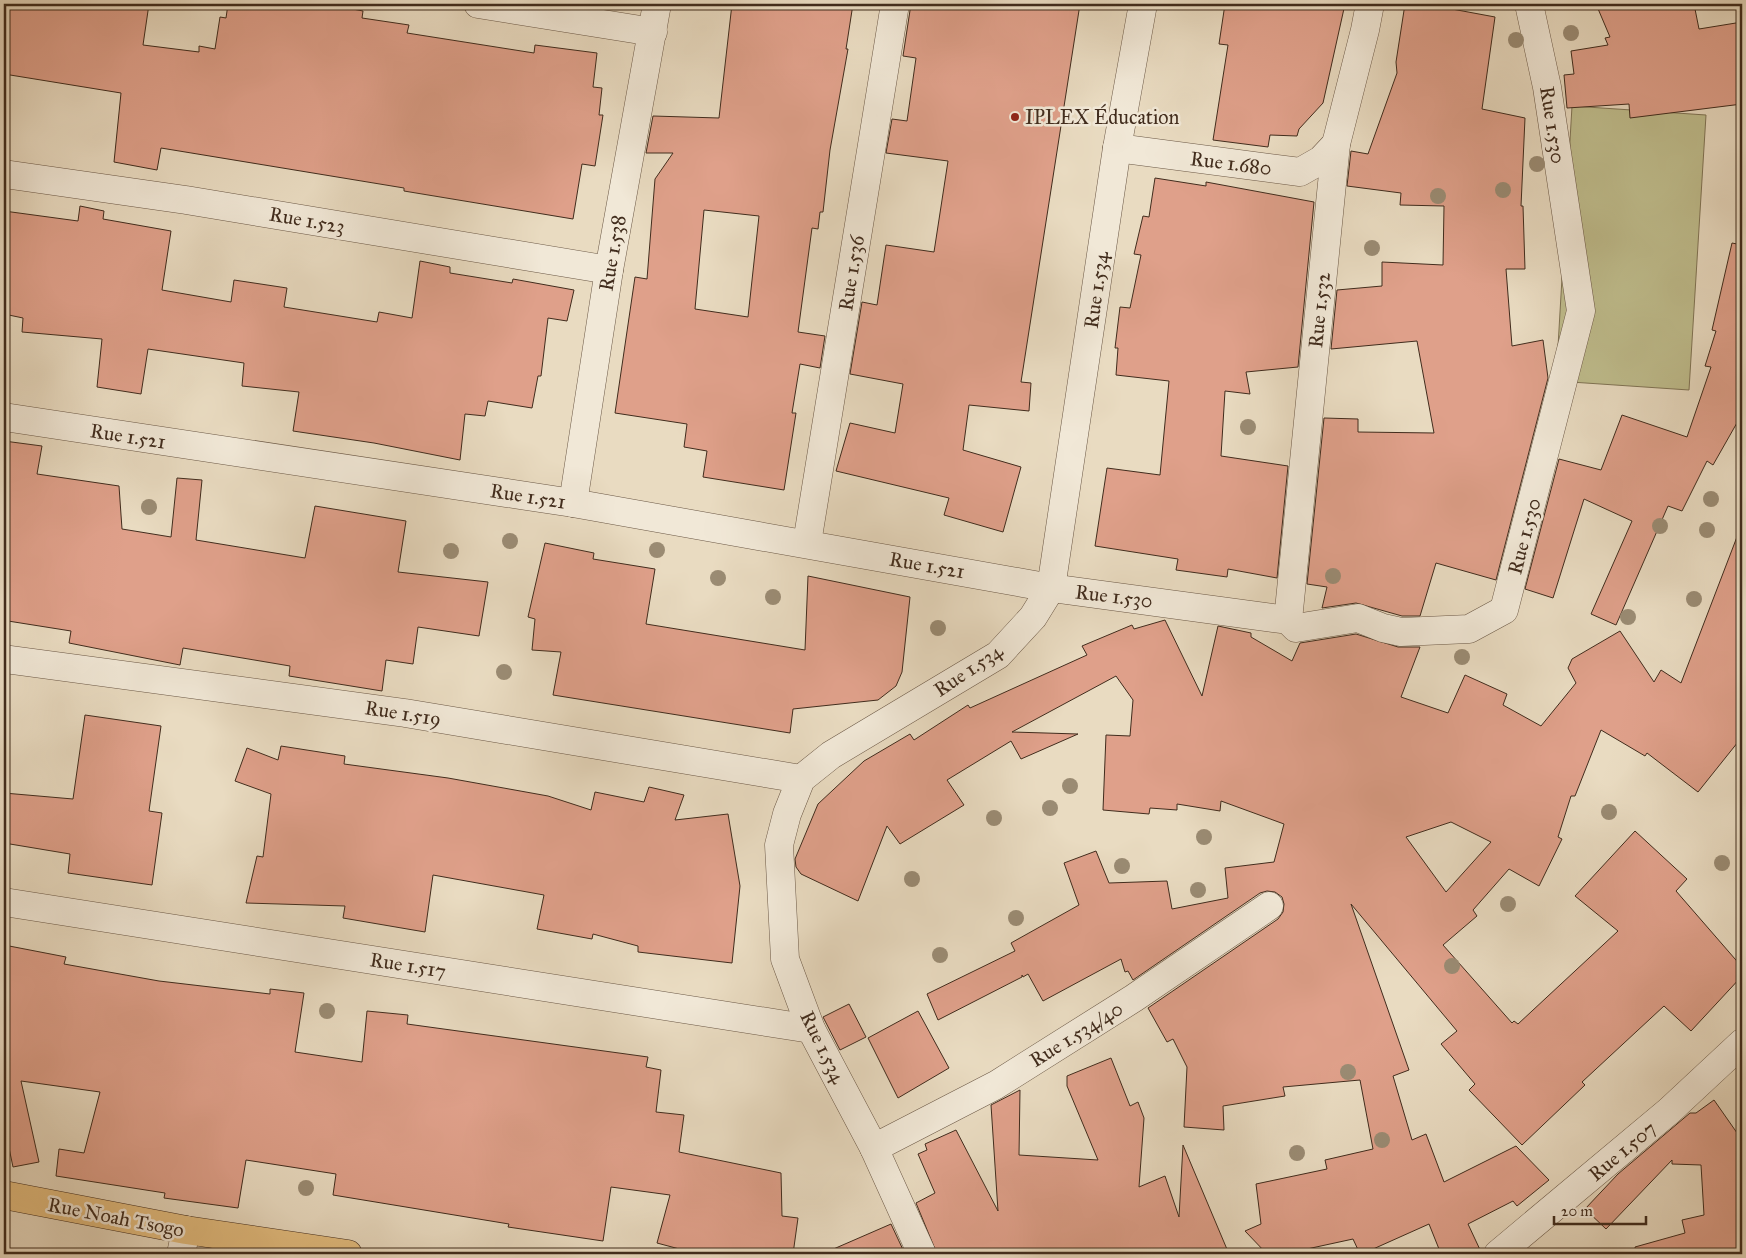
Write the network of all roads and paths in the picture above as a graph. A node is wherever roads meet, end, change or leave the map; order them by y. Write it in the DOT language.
graph roads {
  1 [pos="478,4"];
  2 [pos="657,4"];
  3 [pos="895,4"];
  4 [pos="1143,4"];
  5 [pos="1370,4"];
  6 [pos="1528,4"];
  7 [pos="652,32"];
  8 [pos="1336,144"];
  9 [pos="1117,148"];
  10 [pos="4,174"];
  11 [pos="609,270"];
  12 [pos="4,417"];
  13 [pos="573,503"];
  14 [pos="807,543"];
  15 [pos="1051,588"];
  16 [pos="1288,620"];
  17 [pos="4,658"];
  18 [pos="801,779"];
  19 [pos="4,902"];
  20 [pos="1269,906"];
  21 [pos="811,1029"];
  22 [pos="1742,1043"];
  23 [pos="874,1148"];
  24 [pos="4,1195"];
  25 [pos="183,1242"];
  26 [pos="314,1252"];
  27 [pos="348,1254"];
  28 [pos="922,1254"];
  29 [pos="1498,1254"];
  1 -- 7 [label="street"];
  2 -- 7 [label="street, Rue 1.538"];
  3 -- 14 [label="street, Rue 1.536"];
  4 -- 9 [label="street, Rue 1.534"];
  5 -- 8 [label="street, Rue 1.532"];
  6 -- 16 [label="street, Rue 1.530"];
  7 -- 11 [label="street, Rue 1.538"];
  8 -- 9 [label="street, Rue 1.680"];
  8 -- 16 [label="street, Rue 1.532"];
  9 -- 15 [label="street, Rue 1.534"];
  10 -- 11 [label="street, Rue 1.523"];
  11 -- 13 [label="street, Rue 1.538"];
  12 -- 13 [label="street, Rue 1.521"];
  13 -- 14 [label="street, Rue 1.521"];
  14 -- 15 [label="street, Rue 1.521"];
  15 -- 16 [label="street, Rue 1.530"];
  15 -- 18 [label="street, Rue 1.534"];
  17 -- 18 [label="street, Rue 1.519"];
  18 -- 21 [label="street, Rue 1.534"];
  19 -- 21 [label="street, Rue 1.517"];
  20 -- 23 [label="street, Rue 1.534/40"];
  21 -- 23 [label="street, Rue 1.534"];
  22 -- 29 [label="street, Rue 1.507"];
  23 -- 28 [label="street, Rue 1.534"];
  24 -- 25 [label="main road, Rue Noah Tsogo"];
  25 -- 26 [label="main road, Rue Noah Tsogo"];
  26 -- 27 [label="main road, Rue Noah Tsogo"];
}
